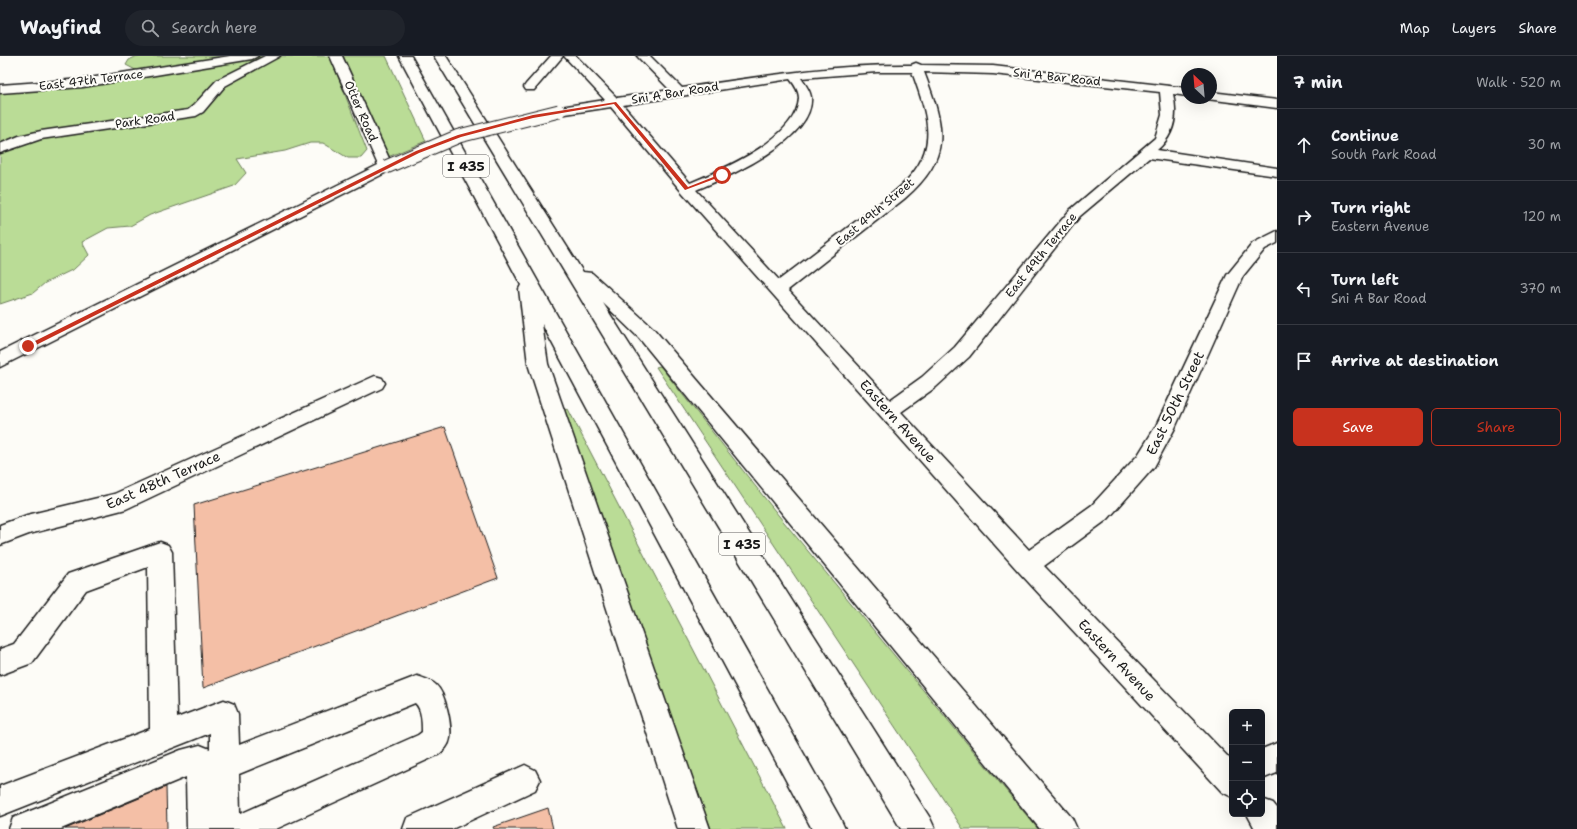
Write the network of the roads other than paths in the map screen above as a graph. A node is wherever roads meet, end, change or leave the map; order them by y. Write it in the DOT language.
graph roads {
  1 [pos="252,56"];
  2 [pos="274,56"];
  3 [pos="336,56"];
  4 [pos="406,56"];
  5 [pos="440,56"];
  6 [pos="557,56"];
  7 [pos="570,56"];
  8 [pos="643,56"];
  9 [pos="861,56"];
  10 [pos="993,59"];
  11 [pos="916,67"];
  12 [pos="877,68"];
  13 [pos="950,68"];
  14 [pos="793,75"];
  15 [pos="530,87"];
  16 [pos="0,89"];
  17 [pos="1166,90"];
  18 [pos="1181,91"];
  19 [pos="679,92"];
  20 [pos="1217,97"];
  21 [pos="615,103"];
  22 [pos="1277,104"];
  23 [pos="0,149"];
  24 [pos="1146,153"];
  25 [pos="386,167"];
  26 [pos="1277,172"];
  27 [pos="687,189"];
  28 [pos="1277,236"];
  29 [pos="565,258"];
  30 [pos="526,276"];
  31 [pos="778,289"];
  32 [pos="0,360"];
  33 [pos="375,383"];
  34 [pos="889,411"];
  35 [pos="0,535"];
  36 [pos="1027,565"];
  37 [pos="0,662"];
  38 [pos="164,737"];
  39 [pos="1277,756"];
  40 [pos="1265,763"];
  41 [pos="212,770"];
  42 [pos="525,780"];
  43 [pos="1231,781"];
  44 [pos="0,801"];
  45 [pos="1265,817"];
  46 [pos="24,829"];
  47 [pos="202,829"];
  48 [pos="225,829"];
  49 [pos="242,829"];
  50 [pos="418,829"];
  51 [pos="694,829"];
  52 [pos="829,829"];
  53 [pos="919,829"];
  54 [pos="1061,829"];
  55 [pos="1276,829"];
  1 -- 16 [label="street, East 47th Terrace"];
  2 -- 23 [label="street, Park Road"];
  3 -- 25 [label="street, Otter Road"];
  4 -- 30 [label="highway, I 435"];
  5 -- 29 [label="highway, I 435"];
  6 -- 15 [label="street"];
  7 -- 21 [label="street, Eastern Avenue"];
  8 -- 19 [label="street"];
  9 -- 12 [label="street"];
  10 -- 13 [label="street"];
  11 -- 12 [label="street, Sni A Bar Road"];
  11 -- 13 [label="street, Sni A Bar Road"];
  11 -- 31 [label="street, East 49th Street"];
  12 -- 14 [label="street, Sni A Bar Road"];
  13 -- 17 [label="street, Sni A Bar Road"];
  14 -- 19 [label="street, Sni A Bar Road"];
  14 -- 27 [label="street"];
  17 -- 18 [label="street, Sni A Bar Road"];
  17 -- 24 [label="street, East 49th Terrace"];
  19 -- 21 [label="street, Sni A Bar Road"];
  20 -- 22 [label="street"];
  21 -- 25 [label="street, Sni A Bar Road, bridge"];
  21 -- 27 [label="street, Eastern Avenue"];
  24 -- 26 [label="street"];
  24 -- 34 [label="street, East 49th Terrace"];
  25 -- 32 [label="street, Sni A Bar Road"];
  27 -- 31 [label="street, Eastern Avenue"];
  28 -- 36 [label="street, East 50th Street"];
  29 -- 53 [label="highway, I 435"];
  29 -- 54 [label="highway"];
  30 -- 51 [label="highway"];
  30 -- 52 [label="highway, I 435"];
  31 -- 34 [label="street, Eastern Avenue"];
  33 -- 35 [label="street, East 48th Terrace"];
  34 -- 36 [label="street, Eastern Avenue"];
  36 -- 43 [label="street, Eastern Avenue"];
  37 -- 38 [label="street"];
  38 -- 41 [label="street"];
  38 -- 44 [label="street"];
  39 -- 40 [label="street"];
  41 -- 46 [label="street"];
  41 -- 47 [label="street"];
  41 -- 48 [label="street"];
  41 -- 49 [label="street"];
  42 -- 50 [label="street"];
  45 -- 55 [label="street"];
}
